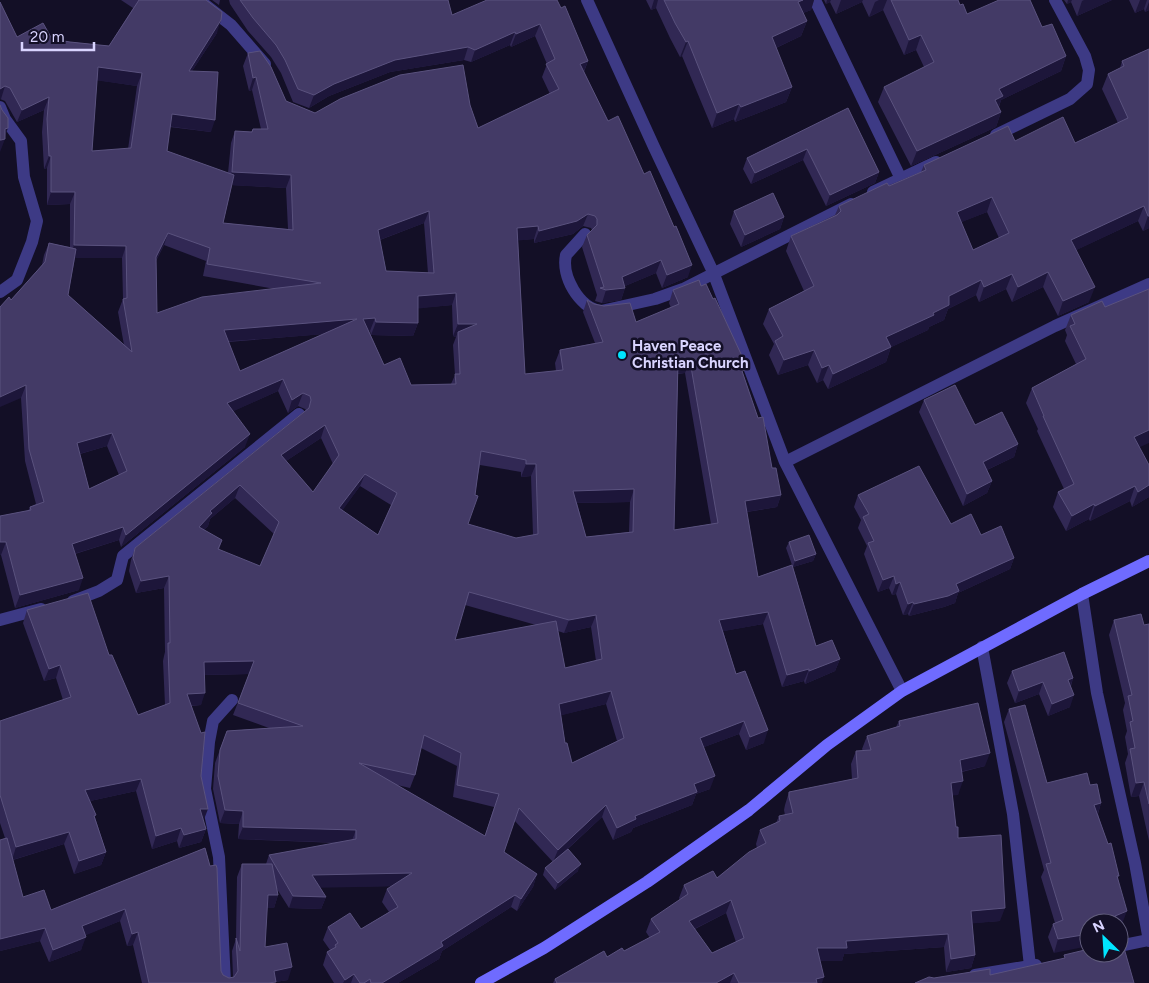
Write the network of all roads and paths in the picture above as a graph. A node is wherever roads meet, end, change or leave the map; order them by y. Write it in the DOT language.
graph roads {
  1 [pos="200,0"];
  2 [pos="587,0"];
  3 [pos="815,0"];
  4 [pos="1055,0"];
  5 [pos="270,71"];
  6 [pos="0,107"];
  7 [pos="988,139"];
  8 [pos="944,159"];
  9 [pos="901,179"];
  10 [pos="585,234"];
  11 [pos="714,272"];
  12 [pos="1149,284"];
  13 [pos="0,292"];
  14 [pos="299,414"];
  15 [pos="785,462"];
  16 [pos="1149,561"];
  17 [pos="1082,594"];
  18 [pos="0,620"];
  19 [pos="982,647"];
  20 [pos="902,691"];
  21 [pos="232,700"];
  22 [pos="1149,941"];
  23 [pos="1129,944"];
  24 [pos="1047,962"];
  25 [pos="1030,966"];
  26 [pos="965,977"];
  27 [pos="225,983"];
  28 [pos="481,983"];
  1 -- 5 [label="street"];
  2 -- 11 [label="street"];
  3 -- 9 [label="street"];
  4 -- 7 [label="street"];
  6 -- 13 [label="street"];
  8 -- 9 [label="street"];
  9 -- 11 [label="street"];
  10 -- 11 [label="street"];
  11 -- 15 [label="street"];
  12 -- 15 [label="street"];
  14 -- 18 [label="street"];
  15 -- 20 [label="street"];
  16 -- 17 [label="street"];
  17 -- 19 [label="street"];
  17 -- 22 [label="street"];
  19 -- 20 [label="street"];
  19 -- 25 [label="street"];
  20 -- 28 [label="street"];
  21 -- 27 [label="street"];
  22 -- 23 [label="street"];
  24 -- 25 [label="street"];
  25 -- 26 [label="street"];
}
